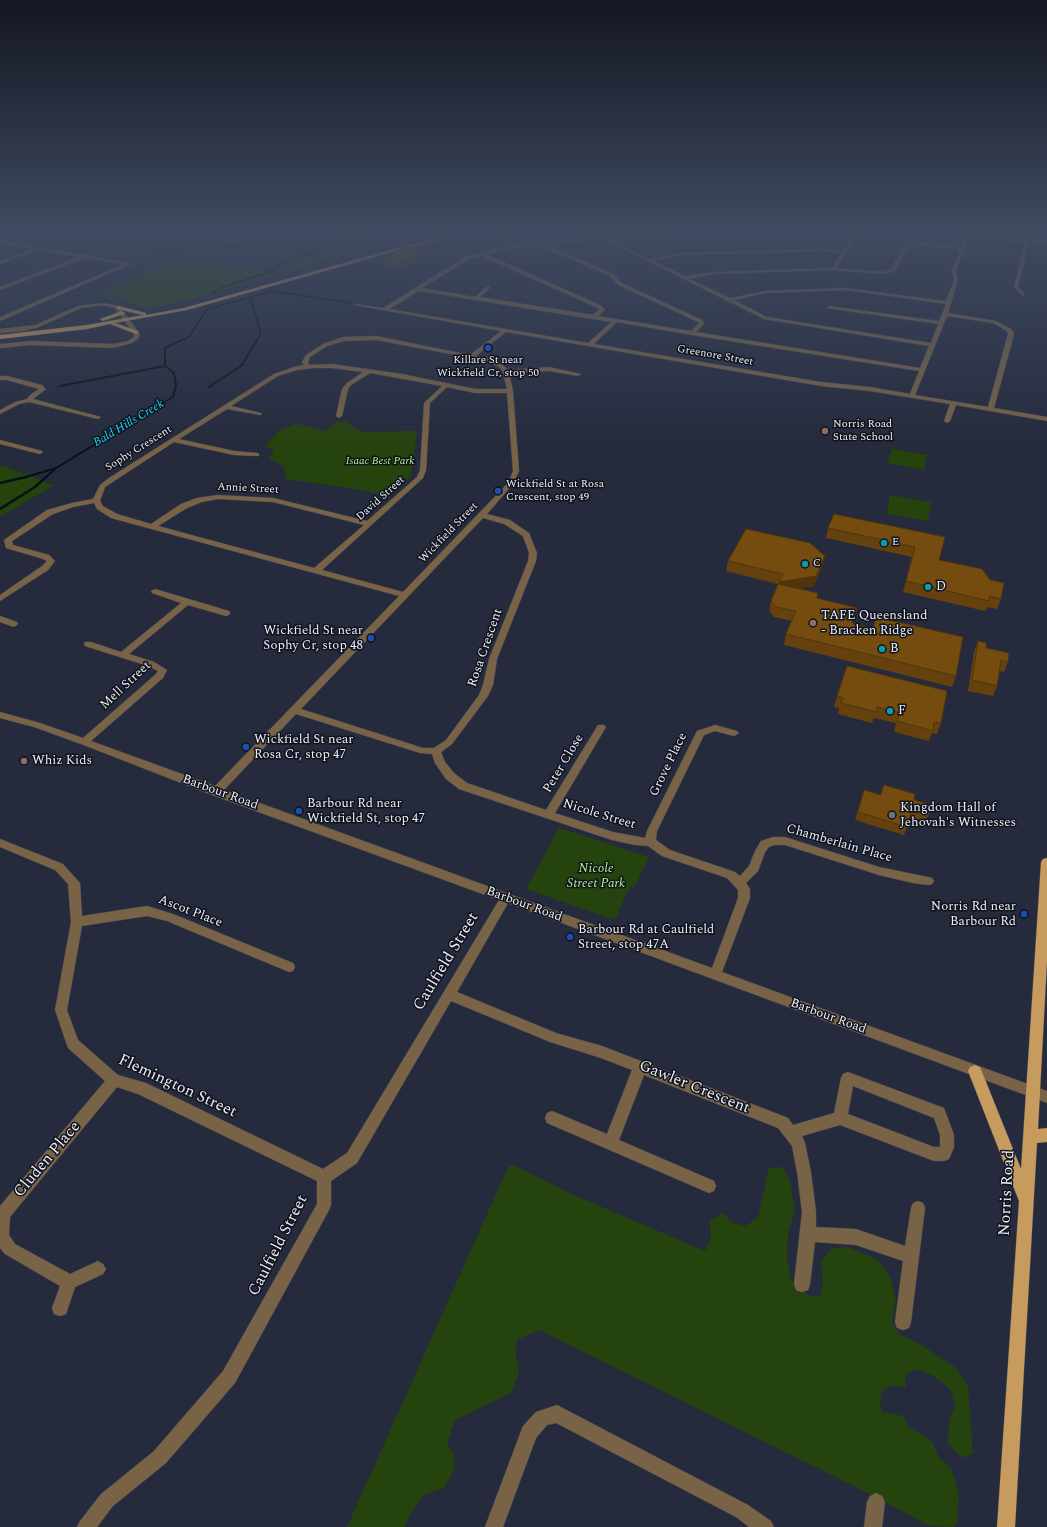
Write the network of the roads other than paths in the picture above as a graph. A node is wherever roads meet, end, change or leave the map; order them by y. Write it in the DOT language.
graph roads {
  1 [pos="32,305"];
  2 [pos="86,305"];
  3 [pos="113,305"];
  4 [pos="186,305"];
  5 [pos="198,305"];
  6 [pos="357,305"];
  7 [pos="392,305"];
  8 [pos="520,305"];
  9 [pos="596,305"];
  10 [pos="666,305"];
  11 [pos="740,305"];
  12 [pos="948,305"];
  13 [pos="829,308"];
  14 [pos="384,310"];
  15 [pos="144,314"];
  16 [pos="161,314"];
  17 [pos="945,314"];
  18 [pos="124,315"];
  19 [pos="594,317"];
  20 [pos="0,319"];
  21 [pos="615,321"];
  22 [pos="941,323"];
  23 [pos="109,324"];
  24 [pos="132,326"];
  25 [pos="0,331"];
  26 [pos="504,331"];
  27 [pos="136,332"];
  28 [pos="692,333"];
  29 [pos="0,334"];
  30 [pos="0,337"];
  31 [pos="357,338"];
  32 [pos="343,339"];
  33 [pos="589,345"];
  34 [pos="933,345"];
  35 [pos="0,346"];
  36 [pos="472,356"];
  37 [pos="307,366"];
  38 [pos="923,370"];
  39 [pos="369,371"];
  40 [pos="506,372"];
  41 [pos="578,374"];
  42 [pos="0,378"];
  43 [pos="446,385"];
  44 [pos="510,391"];
  45 [pos="912,396"];
  46 [pos="29,400"];
  47 [pos="954,403"];
  48 [pos="227,407"];
  49 [pos="990,410"];
  50 [pos="0,412"];
  51 [pos="259,414"];
  52 [pos="339,416"];
  53 [pos="98,417"];
  54 [pos="1047,419"];
  55 [pos="947,421"];
  56 [pos="174,440"];
  57 [pos="0,442"];
  58 [pos="40,452"];
  59 [pos="257,455"];
  60 [pos="96,501"];
  61 [pos="482,515"];
  62 [pos="370,524"];
  63 [pos="153,526"];
  64 [pos="316,571"];
  65 [pos="155,591"];
  66 [pos="404,595"];
  67 [pos="0,599"];
  68 [pos="187,602"];
  69 [pos="226,613"];
  70 [pos="0,619"];
  71 [pos="14,624"];
  72 [pos="88,644"];
  73 [pos="122,655"];
  74 [pos="293,710"];
  75 [pos="0,715"];
  76 [pos="602,727"];
  77 [pos="734,732"];
  78 [pos="84,742"];
  79 [pos="436,751"];
  80 [pos="216,792"];
  81 [pos="549,814"];
  82 [pos="650,842"];
  83 [pos="0,843"];
  84 [pos="1047,862"];
  85 [pos="928,880"];
  86 [pos="740,883"];
  87 [pos="505,898"];
  88 [pos="77,922"];
  89 [pos="289,967"];
  90 [pos="716,976"];
  91 [pos="448,994"];
  92 [pos="640,1067"];
  93 [pos="975,1071"];
  94 [pos="114,1080"];
  95 [pos="1034,1092"];
  96 [pos="1047,1097"];
  97 [pos="552,1118"];
  98 [pos="840,1118"];
  99 [pos="790,1133"];
  100 [pos="1047,1135"];
  101 [pos="1030,1137"];
  102 [pos="610,1143"];
  103 [pos="324,1177"];
  104 [pos="709,1186"];
  105 [pos="1026,1202"];
  106 [pos="918,1208"];
  107 [pos="808,1234"];
  108 [pos="911,1256"];
  109 [pos="98,1269"];
  110 [pos="68,1282"];
  111 [pos="802,1284"];
  112 [pos="60,1308"];
  113 [pos="903,1322"];
  114 [pos="876,1502"];
  115 [pos="86,1527"];
  116 [pos="494,1527"];
  117 [pos="765,1527"];
  118 [pos="873,1527"];
  119 [pos="1006,1527"];
  1 -- 20 [label="street"];
  2 -- 25 [label="street"];
  3 -- 18 [label="street"];
  4 -- 15 [label="main road"];
  5 -- 16 [label="main road"];
  6 -- 14 [label="street, Greenore Street"];
  7 -- 14 [label="street"];
  8 -- 19 [label="street"];
  9 -- 19 [label="street"];
  10 -- 28 [label="street"];
  11 -- 34 [label="street"];
  12 -- 17 [label="street"];
  13 -- 22 [label="street"];
  14 -- 26 [label="street, Greenore Street"];
  15 -- 18 [label="main road"];
  15 -- 18 [label="main road"];
  16 -- 18 [label="main road"];
  16 -- 24 [label="main road"];
  17 -- 22 [label="street"];
  17 -- 49 [label="street"];
  18 -- 23 [label="main road"];
  18 -- 24 [label="street"];
  18 -- 29 [label="main road"];
  19 -- 21 [label="street"];
  21 -- 28 [label="street"];
  21 -- 33 [label="street"];
  22 -- 34 [label="street"];
  23 -- 27 [label="main road"];
  23 -- 30 [label="main road"];
  24 -- 27 [label="street"];
  26 -- 33 [label="street, Greenore Street"];
  26 -- 36 [label="street"];
  27 -- 35 [label="street"];
  28 -- 38 [label="street"];
  31 -- 32 [label="street"];
  31 -- 32 [label="street"];
  31 -- 36 [label="street"];
  32 -- 37 [label="street"];
  33 -- 45 [label="street, Greenore Street"];
  34 -- 38 [label="street"];
  36 -- 40 [label="street"];
  37 -- 39 [label="street, Sophy Crescent"];
  37 -- 48 [label="street, Sophy Crescent"];
  38 -- 45 [label="street"];
  39 -- 43 [label="street, Sophy Crescent"];
  39 -- 52 [label="street"];
  40 -- 41 [label="street"];
  40 -- 44 [label="street, Wickfield Street"];
  42 -- 46 [label="street"];
  43 -- 44 [label="street, Sophy Crescent"];
  43 -- 62 [label="street, David Street"];
  44 -- 61 [label="street, Wickfield Street"];
  45 -- 47 [label="street, Greenore Street"];
  46 -- 50 [label="street"];
  46 -- 53 [label="street"];
  47 -- 49 [label="street, Greenore Street"];
  47 -- 55 [label="street"];
  48 -- 51 [label="street"];
  48 -- 56 [label="street, Sophy Crescent"];
  49 -- 54 [label="street, Greenore Street"];
  56 -- 59 [label="street"];
  56 -- 60 [label="street, Sophy Crescent"];
  57 -- 58 [label="street"];
  60 -- 63 [label="street"];
  60 -- 67 [label="street"];
  61 -- 66 [label="street, Wickfield Street"];
  61 -- 79 [label="street, Rosa Crescent"];
  62 -- 63 [label="street, Annie Street"];
  62 -- 64 [label="street, David Street"];
  63 -- 64 [label="street"];
  64 -- 66 [label="street"];
  65 -- 68 [label="street"];
  66 -- 74 [label="street, Wickfield Street"];
  68 -- 69 [label="street"];
  68 -- 73 [label="street"];
  70 -- 71 [label="street"];
  72 -- 73 [label="street, Mell Street"];
  73 -- 78 [label="street, Mell Street"];
  74 -- 79 [label="street"];
  74 -- 80 [label="street, Wickfield Street"];
  75 -- 78 [label="street, Barbour Road"];
  76 -- 81 [label="street, Peter Close"];
  77 -- 82 [label="street, Grove Place"];
  78 -- 80 [label="street, Barbour Road"];
  79 -- 81 [label="street, Nicole Street"];
  80 -- 87 [label="street, Barbour Road"];
  81 -- 82 [label="street, Nicole Street"];
  82 -- 86 [label="street"];
  83 -- 88 [label="street, Flemington Street"];
  84 -- 95 [label="main road, Norris Road"];
  85 -- 86 [label="street, Chamberlain Place"];
  86 -- 90 [label="street"];
  87 -- 90 [label="street, Barbour Road"];
  87 -- 91 [label="street, Caulfield Street"];
  88 -- 89 [label="street, Ascot Place"];
  88 -- 94 [label="street, Flemington Street"];
  90 -- 93 [label="street, Barbour Road"];
  91 -- 92 [label="street, Gawler Crescent"];
  91 -- 103 [label="street, Caulfield Street"];
  92 -- 99 [label="street, Gawler Crescent"];
  92 -- 102 [label="street"];
  93 -- 95 [label="street, Barbour Road"];
  93 -- 105 [label="main road"];
  94 -- 103 [label="street, Flemington Street"];
  94 -- 110 [label="street, Cluden Place"];
  95 -- 96 [label="street, Barbour Road"];
  95 -- 101 [label="main road, Norris Road"];
  97 -- 102 [label="street"];
  98 -- 98 [label="street"];
  98 -- 99 [label="street"];
  99 -- 107 [label="street, Gawler Crescent"];
  100 -- 101 [label="main road"];
  101 -- 105 [label="main road, Norris Road"];
  102 -- 104 [label="street"];
  103 -- 115 [label="street, Caulfield Street"];
  105 -- 119 [label="main road, Norris Road"];
  106 -- 108 [label="street"];
  107 -- 108 [label="street"];
  107 -- 111 [label="street, Gawler Crescent"];
  108 -- 113 [label="street"];
  109 -- 110 [label="street"];
  110 -- 112 [label="street"];
  114 -- 118 [label="street"];
  116 -- 117 [label="street"];
}
